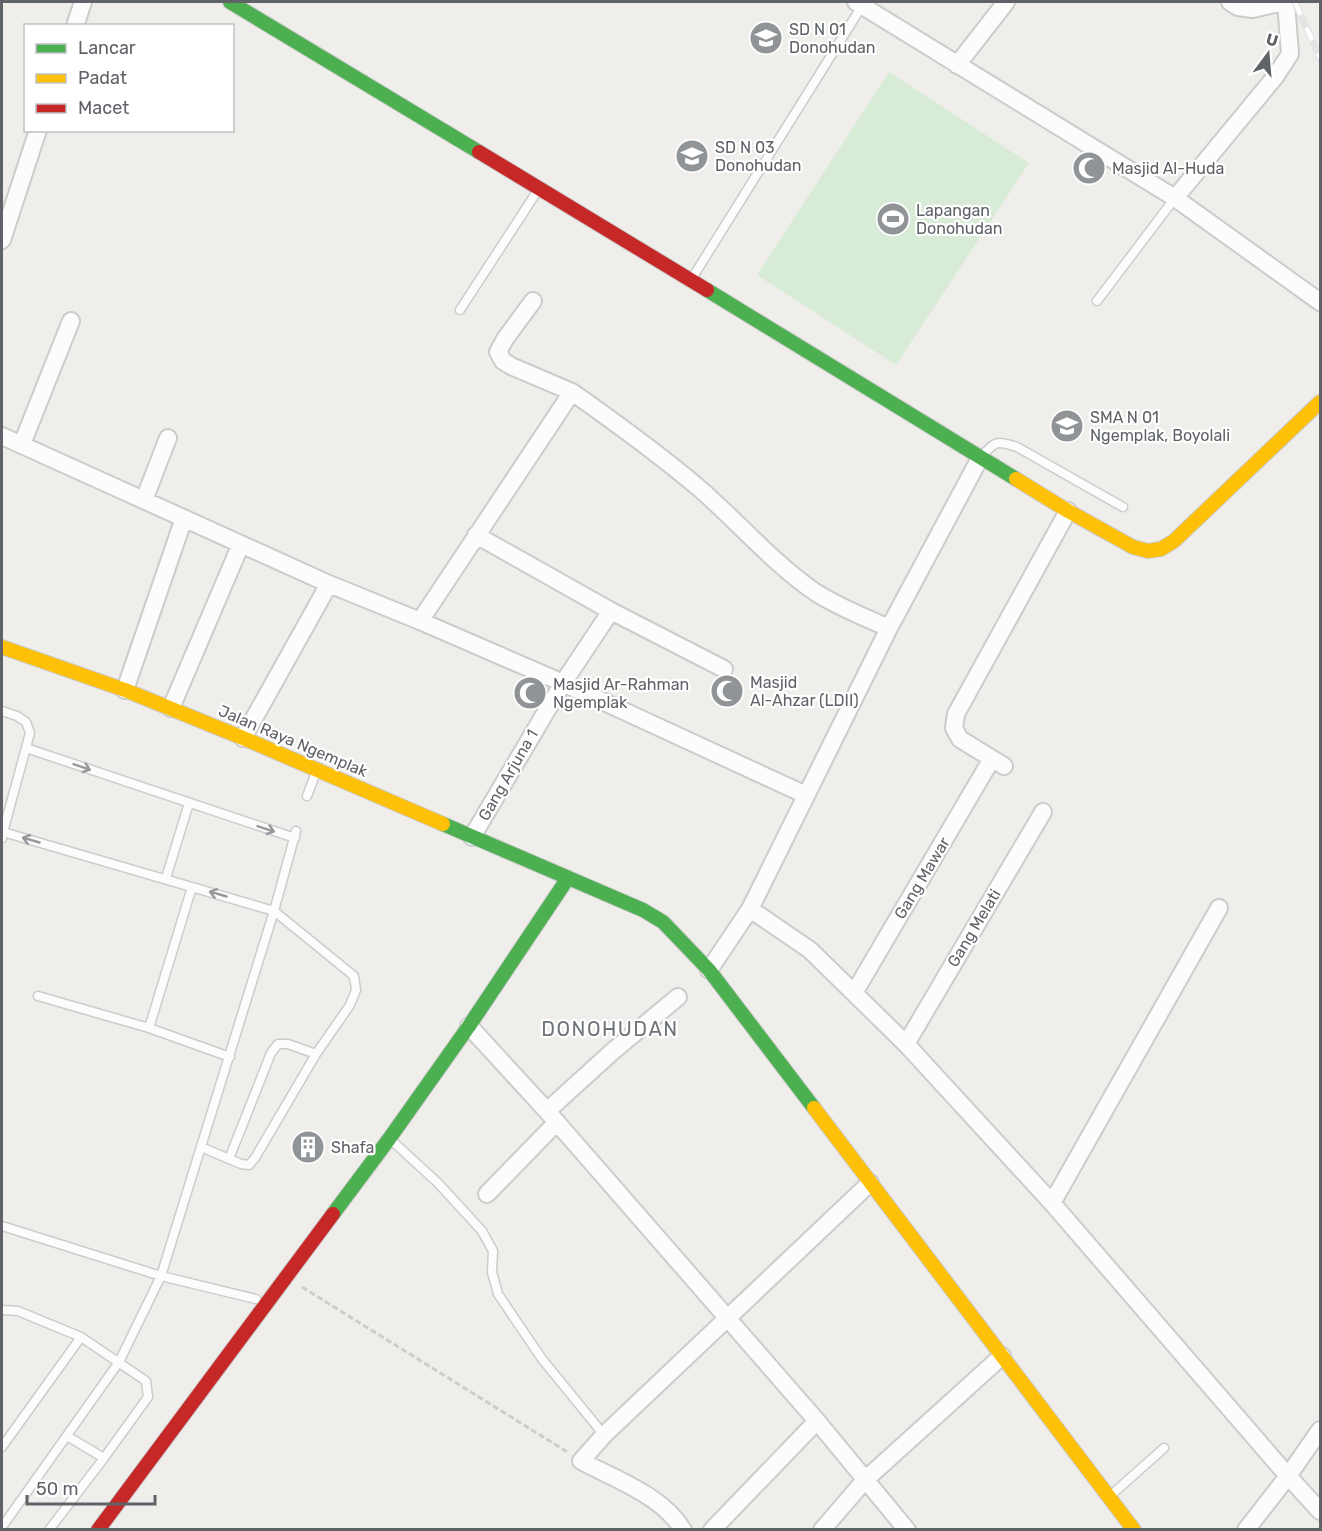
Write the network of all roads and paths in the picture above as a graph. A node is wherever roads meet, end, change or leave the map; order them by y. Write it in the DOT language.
graph roads {
  1 [pos="83,2"];
  2 [pos="230,2"];
  3 [pos="1006,2"];
  4 [pos="1230,2"];
  5 [pos="1285,2"];
  6 [pos="859,4"];
  7 [pos="76,24"];
  8 [pos="957,65"];
  9 [pos="37,132"];
  10 [pos="539,188"];
  11 [pos="1175,198"];
  12 [pos="2,240"];
  13 [pos="690,281"];
  14 [pos="533,301"];
  15 [pos="1097,301"];
  16 [pos="1320,302"];
  17 [pos="460,310"];
  18 [pos="71,321"];
  19 [pos="573,392"];
  20 [pos="1320,402"];
  21 [pos="2,436"];
  22 [pos="168,438"];
  23 [pos="22,444"];
  24 [pos="980,458"];
  25 [pos="144,500"];
  26 [pos="1123,507"];
  27 [pos="1068,511"];
  28 [pos="184,518"];
  29 [pos="476,535"];
  30 [pos="241,544"];
  31 [pos="329,584"];
  32 [pos="611,611"];
  33 [pos="420,621"];
  34 [pos="889,628"];
  35 [pos="2,646"];
  36 [pos="724,669"];
  37 [pos="563,683"];
  38 [pos="124,690"];
  39 [pos="171,708"];
  40 [pos="2,711"];
  41 [pos="243,738"];
  42 [pos="26,748"];
  43 [pos="317,769"];
  44 [pos="806,795"];
  45 [pos="307,796"];
  46 [pos="189,803"];
  47 [pos="1043,812"];
  48 [pos="2,834"];
  49 [pos="472,837"];
  50 [pos="166,878"];
  51 [pos="568,878"];
  52 [pos="192,887"];
  53 [pos="1219,908"];
  54 [pos="750,909"];
  55 [pos="274,911"];
  56 [pos="709,970"];
  57 [pos="854,993"];
  58 [pos="38,996"];
  59 [pos="678,997"];
  60 [pos="469,1026"];
  61 [pos="149,1028"];
  62 [pos="906,1044"];
  63 [pos="316,1054"];
  64 [pos="230,1057"];
  65 [pos="552,1116"];
  66 [pos="389,1139"];
  67 [pos="201,1147"];
  68 [pos="229,1159"];
  69 [pos="870,1183"];
  70 [pos="487,1194"];
  71 [pos="1052,1203"];
  72 [pos="2,1227"];
  73 [pos="161,1276"];
  74 [pos="285,1276"];
  75 [pos="256,1299"];
  76 [pos="2,1310"];
  77 [pos="727,1319"];
  78 [pos="81,1337"];
  79 [pos="1002,1356"];
  80 [pos="119,1362"];
  81 [pos="817,1421"];
  82 [pos="1320,1430"];
  83 [pos="604,1435"];
  84 [pos="67,1436"];
  85 [pos="2,1448"];
  86 [pos="1164,1448"];
  87 [pos="104,1458"];
  88 [pos="581,1461"];
  89 [pos="1288,1476"];
  90 [pos="865,1480"];
  91 [pos="1109,1497"];
  92 [pos="1320,1511"];
  93 [pos="2,1528"];
  94 [pos="49,1530"];
  95 [pos="98,1530"];
  96 [pos="683,1530"];
  97 [pos="712,1530"];
  98 [pos="822,1530"];
  99 [pos="907,1530"];
  100 [pos="1134,1530"];
  101 [pos="1246,1530"];
  1 -- 7 [label="street"];
  2 -- 10 [label="main road"];
  3 -- 8 [label="street"];
  4 -- 5 [label="street"];
  5 -- 11 [label="street"];
  6 -- 8 [label="street"];
  6 -- 13 [label="lane"];
  8 -- 11 [label="street"];
  9 -- 12 [label="street"];
  10 -- 13 [label="main road"];
  10 -- 17 [label="lane"];
  11 -- 15 [label="lane"];
  11 -- 16 [label="street"];
  13 -- 24 [label="main road"];
  14 -- 19 [label="street"];
  18 -- 23 [label="street"];
  19 -- 29 [label="street"];
  19 -- 34 [label="street"];
  20 -- 27 [label="main road"];
  21 -- 23 [label="street"];
  22 -- 25 [label="street"];
  23 -- 25 [label="street"];
  24 -- 26 [label="lane"];
  24 -- 27 [label="main road"];
  24 -- 34 [label="street"];
  25 -- 28 [label="street"];
  27 -- 57 [label="street, Gang Mawar"];
  28 -- 30 [label="street"];
  28 -- 38 [label="street"];
  29 -- 32 [label="street"];
  29 -- 33 [label="street"];
  30 -- 31 [label="street"];
  30 -- 39 [label="street"];
  31 -- 33 [label="street"];
  31 -- 41 [label="street"];
  32 -- 36 [label="street"];
  32 -- 37 [label="street, Gang Arjuna 1"];
  33 -- 37 [label="street"];
  34 -- 44 [label="street"];
  35 -- 38 [label="main road, Jalan Raya Ngemplak"];
  37 -- 44 [label="street"];
  37 -- 49 [label="street, Gang Arjuna 1"];
  38 -- 39 [label="main road, Jalan Raya Ngemplak"];
  39 -- 41 [label="main road, Jalan Raya Ngemplak"];
  40 -- 42 [label="lane"];
  41 -- 43 [label="main road, Jalan Raya Ngemplak"];
  42 -- 46 [label="lane, one-way"];
  42 -- 48 [label="lane"];
  43 -- 45 [label="lane"];
  43 -- 49 [label="main road, Jalan Raya Ngemplak"];
  44 -- 54 [label="street"];
  46 -- 50 [label="lane"];
  46 -- 55 [label="lane, one-way"];
  47 -- 62 [label="street, Gang Melati"];
  50 -- 48 [label="lane, one-way"];
  49 -- 51 [label="main road, Jalan Raya Ngemplak"];
  50 -- 52 [label="lane"];
  51 -- 56 [label="main road, Jalan Raya Ngemplak"];
  51 -- 60 [label="main road"];
  55 -- 52 [label="lane, one-way"];
  52 -- 61 [label="lane"];
  53 -- 71 [label="street"];
  54 -- 56 [label="street"];
  54 -- 57 [label="street"];
  55 -- 63 [label="lane"];
  55 -- 64 [label="lane"];
  56 -- 69 [label="main road, Jalan Raya Ngemplak"];
  57 -- 62 [label="street"];
  58 -- 61 [label="lane"];
  59 -- 65 [label="street"];
  60 -- 65 [label="street"];
  60 -- 66 [label="main road"];
  61 -- 64 [label="lane"];
  62 -- 71 [label="street"];
  63 -- 68 [label="lane"];
  63 -- 68 [label="lane"];
  64 -- 67 [label="lane"];
  65 -- 70 [label="street"];
  65 -- 77 [label="street"];
  66 -- 74 [label="main road"];
  66 -- 83 [label="lane"];
  67 -- 68 [label="lane"];
  67 -- 73 [label="lane"];
  69 -- 77 [label="street"];
  69 -- 79 [label="main road, Jalan Raya Ngemplak"];
  71 -- 89 [label="street"];
  72 -- 73 [label="lane"];
  73 -- 75 [label="lane"];
  73 -- 80 [label="lane"];
  74 -- 88 [label="path"];
  74 -- 95 [label="main road"];
  76 -- 78 [label="lane"];
  77 -- 81 [label="street"];
  77 -- 83 [label="street"];
  78 -- 80 [label="lane"];
  78 -- 85 [label="lane"];
  79 -- 90 [label="street"];
  79 -- 91 [label="main road, Jalan Raya Ngemplak"];
  80 -- 84 [label="lane"];
  80 -- 87 [label="lane"];
  81 -- 90 [label="street"];
  81 -- 97 [label="street"];
  82 -- 89 [label="street"];
  83 -- 88 [label="street"];
  84 -- 87 [label="lane"];
  84 -- 93 [label="lane"];
  86 -- 91 [label="lane"];
  87 -- 94 [label="lane"];
  88 -- 96 [label="street"];
  89 -- 92 [label="street"];
  89 -- 101 [label="street"];
  90 -- 98 [label="street"];
  90 -- 99 [label="street"];
  91 -- 100 [label="main road, Jalan Raya Ngemplak"];
}
